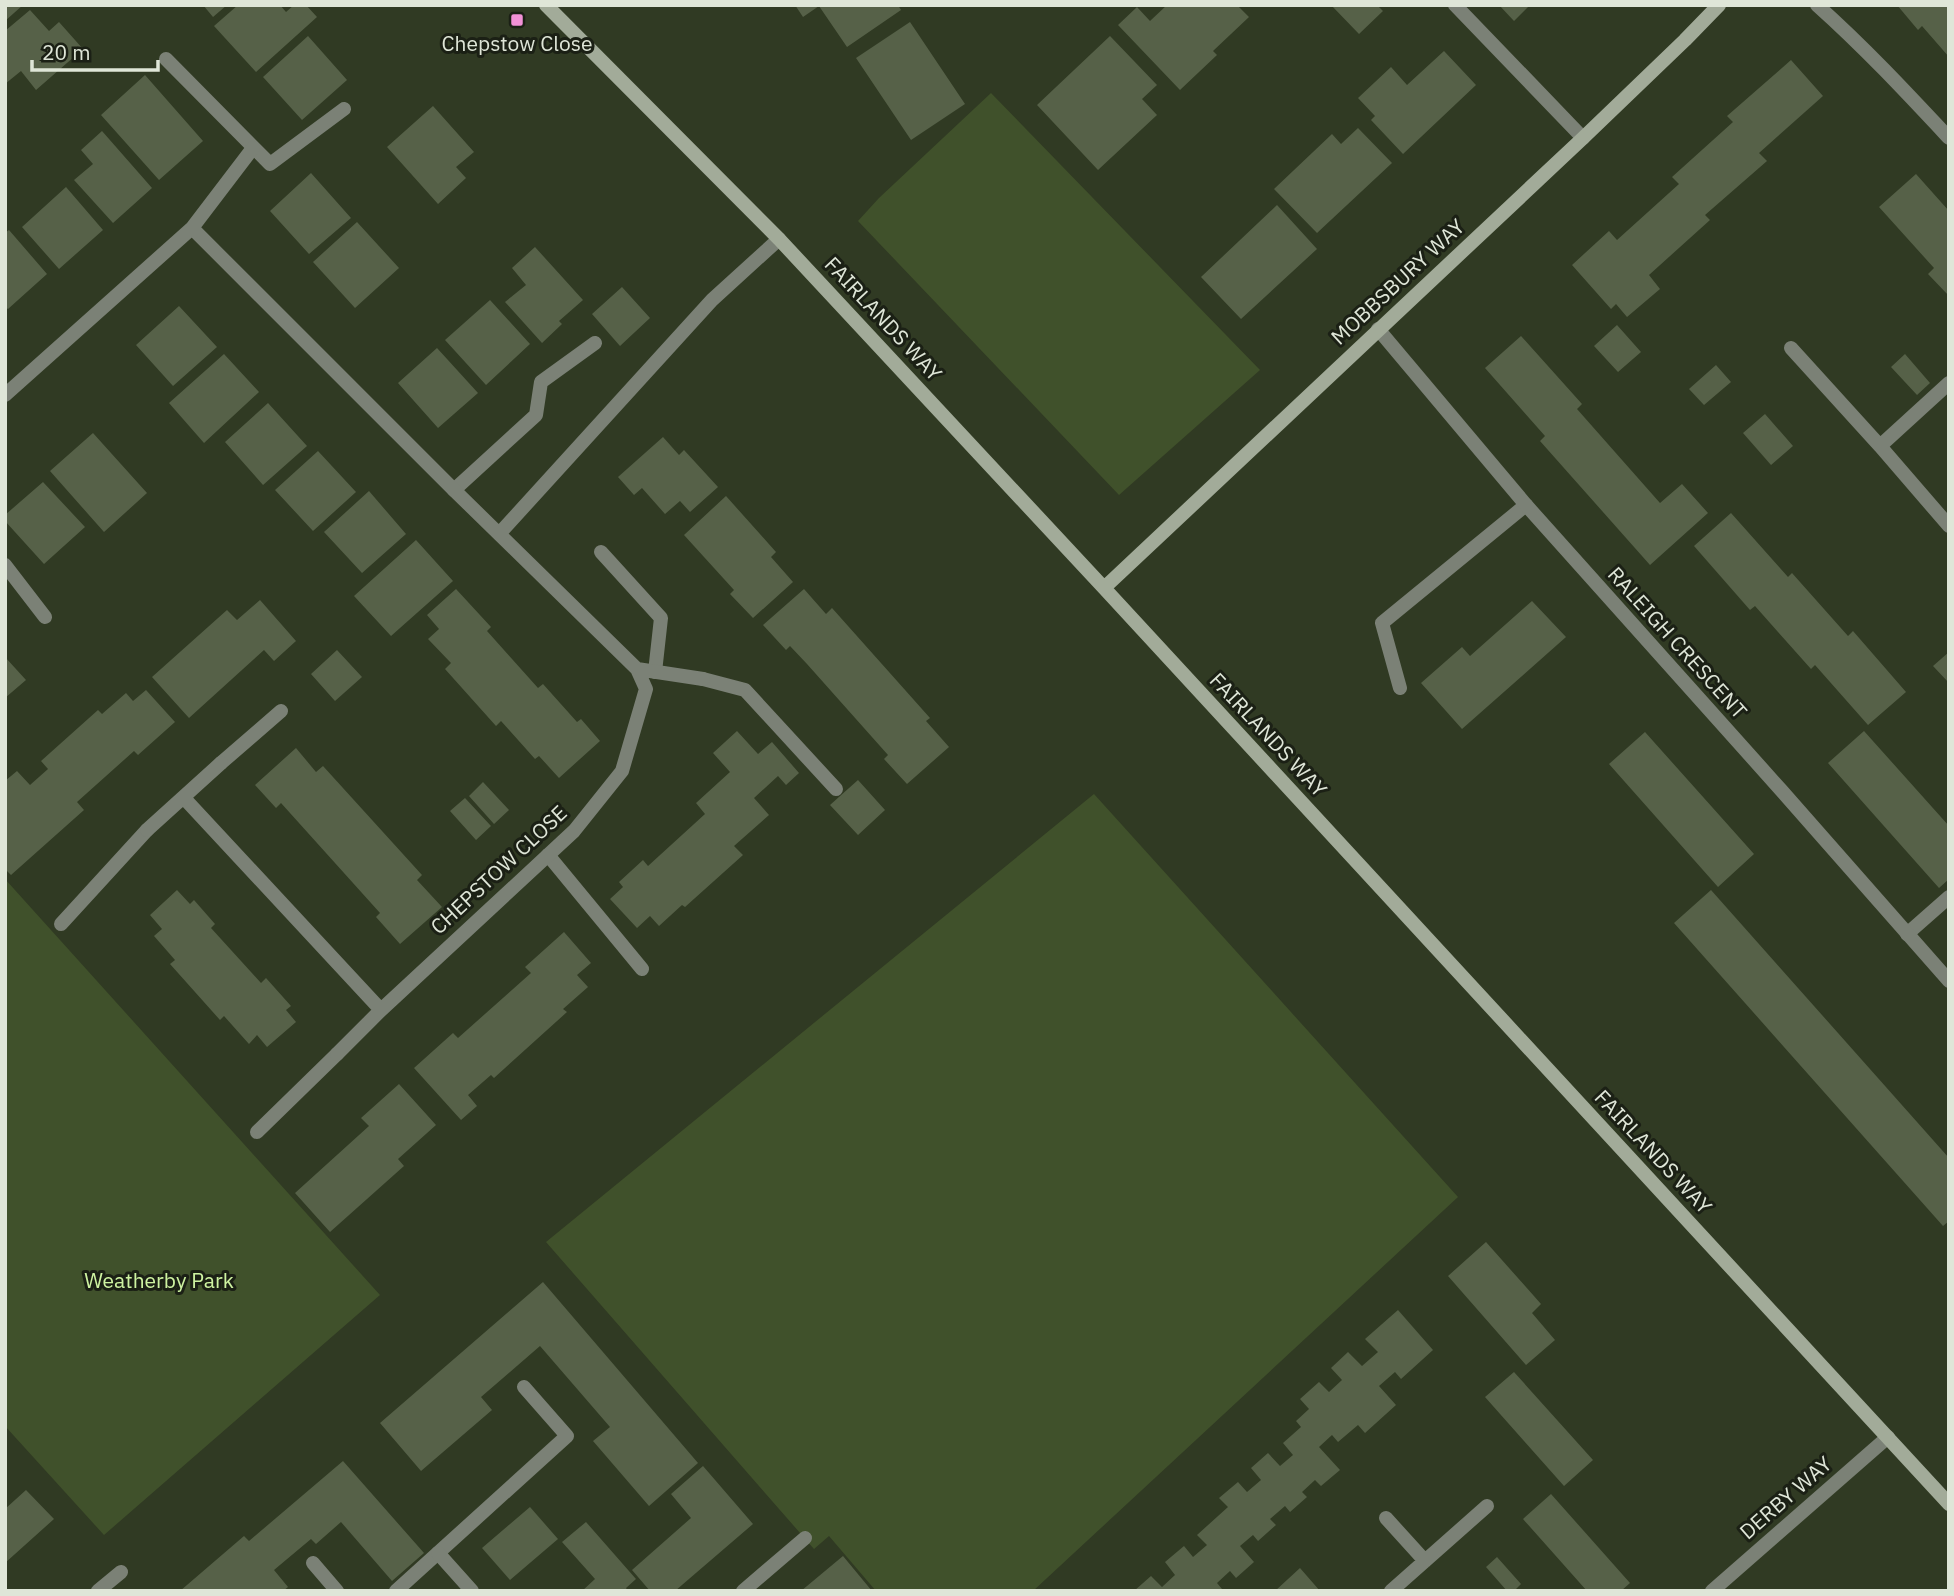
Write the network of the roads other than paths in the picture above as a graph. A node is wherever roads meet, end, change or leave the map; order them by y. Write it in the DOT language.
graph roads {
  1 [pos="546,5"];
  2 [pos="1455,5"];
  3 [pos="1719,5"];
  4 [pos="1816,5"];
  5 [pos="166,59"];
  6 [pos="344,109"];
  7 [pos="1583,138"];
  8 [pos="1949,138"];
  9 [pos="253,148"];
  10 [pos="192,228"];
  11 [pos="779,239"];
  12 [pos="1378,329"];
  13 [pos="595,343"];
  14 [pos="1791,348"];
  15 [pos="1949,383"];
  16 [pos="5,395"];
  17 [pos="1880,446"];
  18 [pos="454,490"];
  19 [pos="1526,505"];
  20 [pos="1949,526"];
  21 [pos="499,534"];
  22 [pos="601,552"];
  23 [pos="5,565"];
  24 [pos="1104,588"];
  25 [pos="45,617"];
  26 [pos="637,669"];
  27 [pos="656,672"];
  28 [pos="1400,688"];
  29 [pos="281,711"];
  30 [pos="835,789"];
  31 [pos="184,798"];
  32 [pos="548,855"];
  33 [pos="1949,897"];
  34 [pos="61,924"];
  35 [pos="1907,934"];
  36 [pos="642,969"];
  37 [pos="1949,981"];
  38 [pos="380,1010"];
  39 [pos="257,1132"];
  40 [pos="524,1387"];
  41 [pos="1888,1437"];
  42 [pos="1949,1504"];
  43 [pos="1487,1506"];
  44 [pos="1386,1518"];
  45 [pos="804,1538"];
  46 [pos="438,1553"];
  47 [pos="1425,1561"];
  48 [pos="313,1563"];
  49 [pos="121,1572"];
  50 [pos="98,1591"];
  51 [pos="337,1591"];
  52 [pos="396,1591"];
  53 [pos="472,1591"];
  54 [pos="743,1591"];
  55 [pos="1391,1591"];
  56 [pos="1712,1591"];
  1 -- 11 [label="main road, FAIRLANDS WAY"];
  2 -- 7 [label="street"];
  3 -- 7 [label="main road, MOBBSBURY WAY"];
  4 -- 8 [label="street"];
  5 -- 9 [label="street"];
  6 -- 9 [label="street"];
  7 -- 12 [label="main road, MOBBSBURY WAY"];
  9 -- 10 [label="street"];
  10 -- 16 [label="street"];
  10 -- 18 [label="street"];
  11 -- 21 [label="street"];
  11 -- 24 [label="main road, FAIRLANDS WAY"];
  12 -- 19 [label="street, RALEIGH CRESCENT"];
  12 -- 24 [label="main road, MOBBSBURY WAY"];
  13 -- 18 [label="street"];
  14 -- 17 [label="street"];
  15 -- 17 [label="street"];
  17 -- 20 [label="street"];
  18 -- 21 [label="street"];
  19 -- 28 [label="street"];
  19 -- 35 [label="street, RALEIGH CRESCENT"];
  21 -- 26 [label="street"];
  22 -- 27 [label="street"];
  23 -- 25 [label="street"];
  24 -- 41 [label="main road, FAIRLANDS WAY"];
  26 -- 27 [label="street"];
  26 -- 32 [label="street, CHEPSTOW CLOSE"];
  27 -- 30 [label="street"];
  29 -- 31 [label="street"];
  31 -- 34 [label="street"];
  31 -- 38 [label="street"];
  32 -- 36 [label="street"];
  32 -- 38 [label="street, CHEPSTOW CLOSE"];
  33 -- 35 [label="street"];
  35 -- 37 [label="street, RALEIGH CRESCENT"];
  38 -- 39 [label="street, CHEPSTOW CLOSE"];
  40 -- 46 [label="street"];
  41 -- 42 [label="main road, FAIRLANDS WAY"];
  41 -- 56 [label="street, DERBY WAY"];
  43 -- 47 [label="street"];
  44 -- 47 [label="street"];
  45 -- 54 [label="street"];
  46 -- 52 [label="street"];
  46 -- 53 [label="street"];
  47 -- 55 [label="street"];
  48 -- 51 [label="street"];
  49 -- 50 [label="street"];
}
